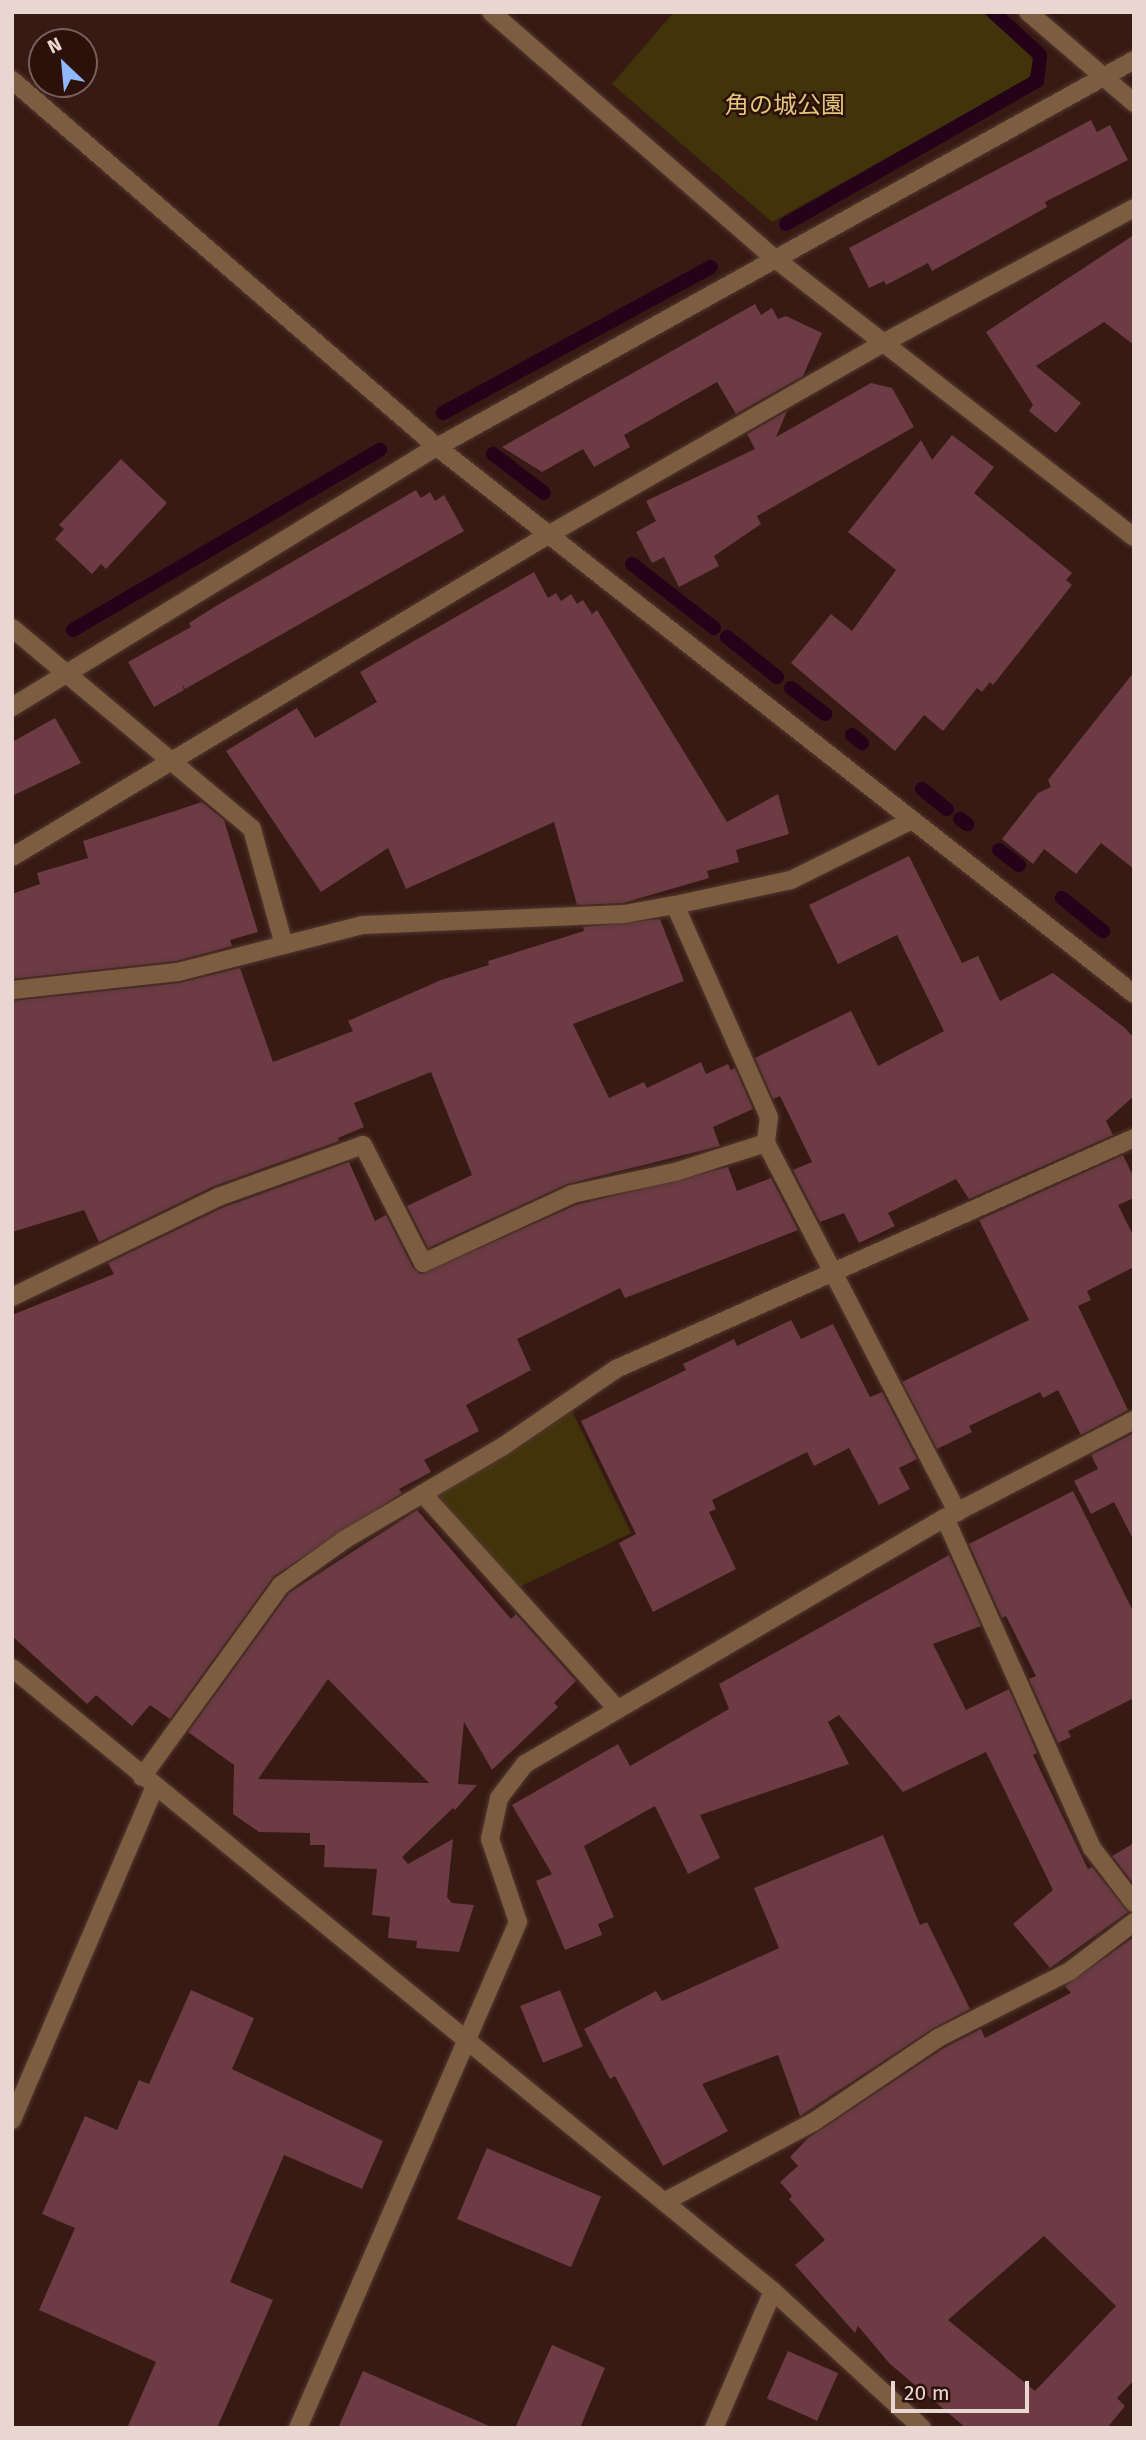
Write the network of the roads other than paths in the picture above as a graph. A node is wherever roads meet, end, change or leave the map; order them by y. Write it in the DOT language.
graph roads {
  1 [pos="491,12"];
  2 [pos="1028,12"];
  3 [pos="1134,60"];
  4 [pos="1101,77"];
  5 [pos="12,80"];
  6 [pos="1134,103"];
  7 [pos="1134,208"];
  8 [pos="774,258"];
  9 [pos="885,342"];
  10 [pos="437,447"];
  11 [pos="548,535"];
  12 [pos="1134,537"];
  13 [pos="12,628"];
  14 [pos="67,675"];
  15 [pos="12,708"];
  16 [pos="171,763"];
  17 [pos="912,820"];
  18 [pos="12,856"];
  19 [pos="676,905"];
  20 [pos="284,945"];
  21 [pos="12,990"];
  22 [pos="1134,994"];
  23 [pos="1134,1138"];
  24 [pos="766,1143"];
  25 [pos="834,1272"];
  26 [pos="12,1297"];
  27 [pos="1134,1420"];
  28 [pos="423,1494"];
  29 [pos="951,1515"];
  30 [pos="12,1668"];
  31 [pos="617,1709"];
  32 [pos="148,1782"];
  33 [pos="1134,1903"];
  34 [pos="1134,1922"];
  35 [pos="468,2042"];
  36 [pos="12,2120"];
  37 [pos="664,2203"];
  38 [pos="773,2291"];
  39 [pos="298,2428"];
  40 [pos="714,2428"];
  41 [pos="922,2428"];
  1 -- 8 [label="street"];
  2 -- 4 [label="street"];
  3 -- 4 [label="street"];
  4 -- 6 [label="street"];
  4 -- 8 [label="street"];
  5 -- 10 [label="street"];
  7 -- 9 [label="street"];
  8 -- 9 [label="street"];
  8 -- 10 [label="street"];
  9 -- 11 [label="street"];
  9 -- 12 [label="street"];
  10 -- 11 [label="street"];
  10 -- 14 [label="street"];
  11 -- 16 [label="street"];
  11 -- 17 [label="street"];
  13 -- 14 [label="street"];
  14 -- 15 [label="street"];
  14 -- 16 [label="street"];
  16 -- 18 [label="street"];
  16 -- 20 [label="street"];
  17 -- 19 [label="street"];
  17 -- 22 [label="street"];
  19 -- 20 [label="street"];
  19 -- 24 [label="street"];
  20 -- 21 [label="street"];
  23 -- 25 [label="street"];
  24 -- 25 [label="street"];
  24 -- 26 [label="street"];
  25 -- 28 [label="street"];
  25 -- 29 [label="street"];
  27 -- 29 [label="street"];
  28 -- 31 [label="street"];
  28 -- 32 [label="street"];
  29 -- 31 [label="street"];
  29 -- 33 [label="street"];
  30 -- 32 [label="street"];
  31 -- 35 [label="street"];
  32 -- 35 [label="street"];
  32 -- 36 [label="street"];
  34 -- 37 [label="street"];
  35 -- 37 [label="street"];
  35 -- 39 [label="street"];
  37 -- 38 [label="street"];
  38 -- 40 [label="street"];
  38 -- 41 [label="street"];
}
